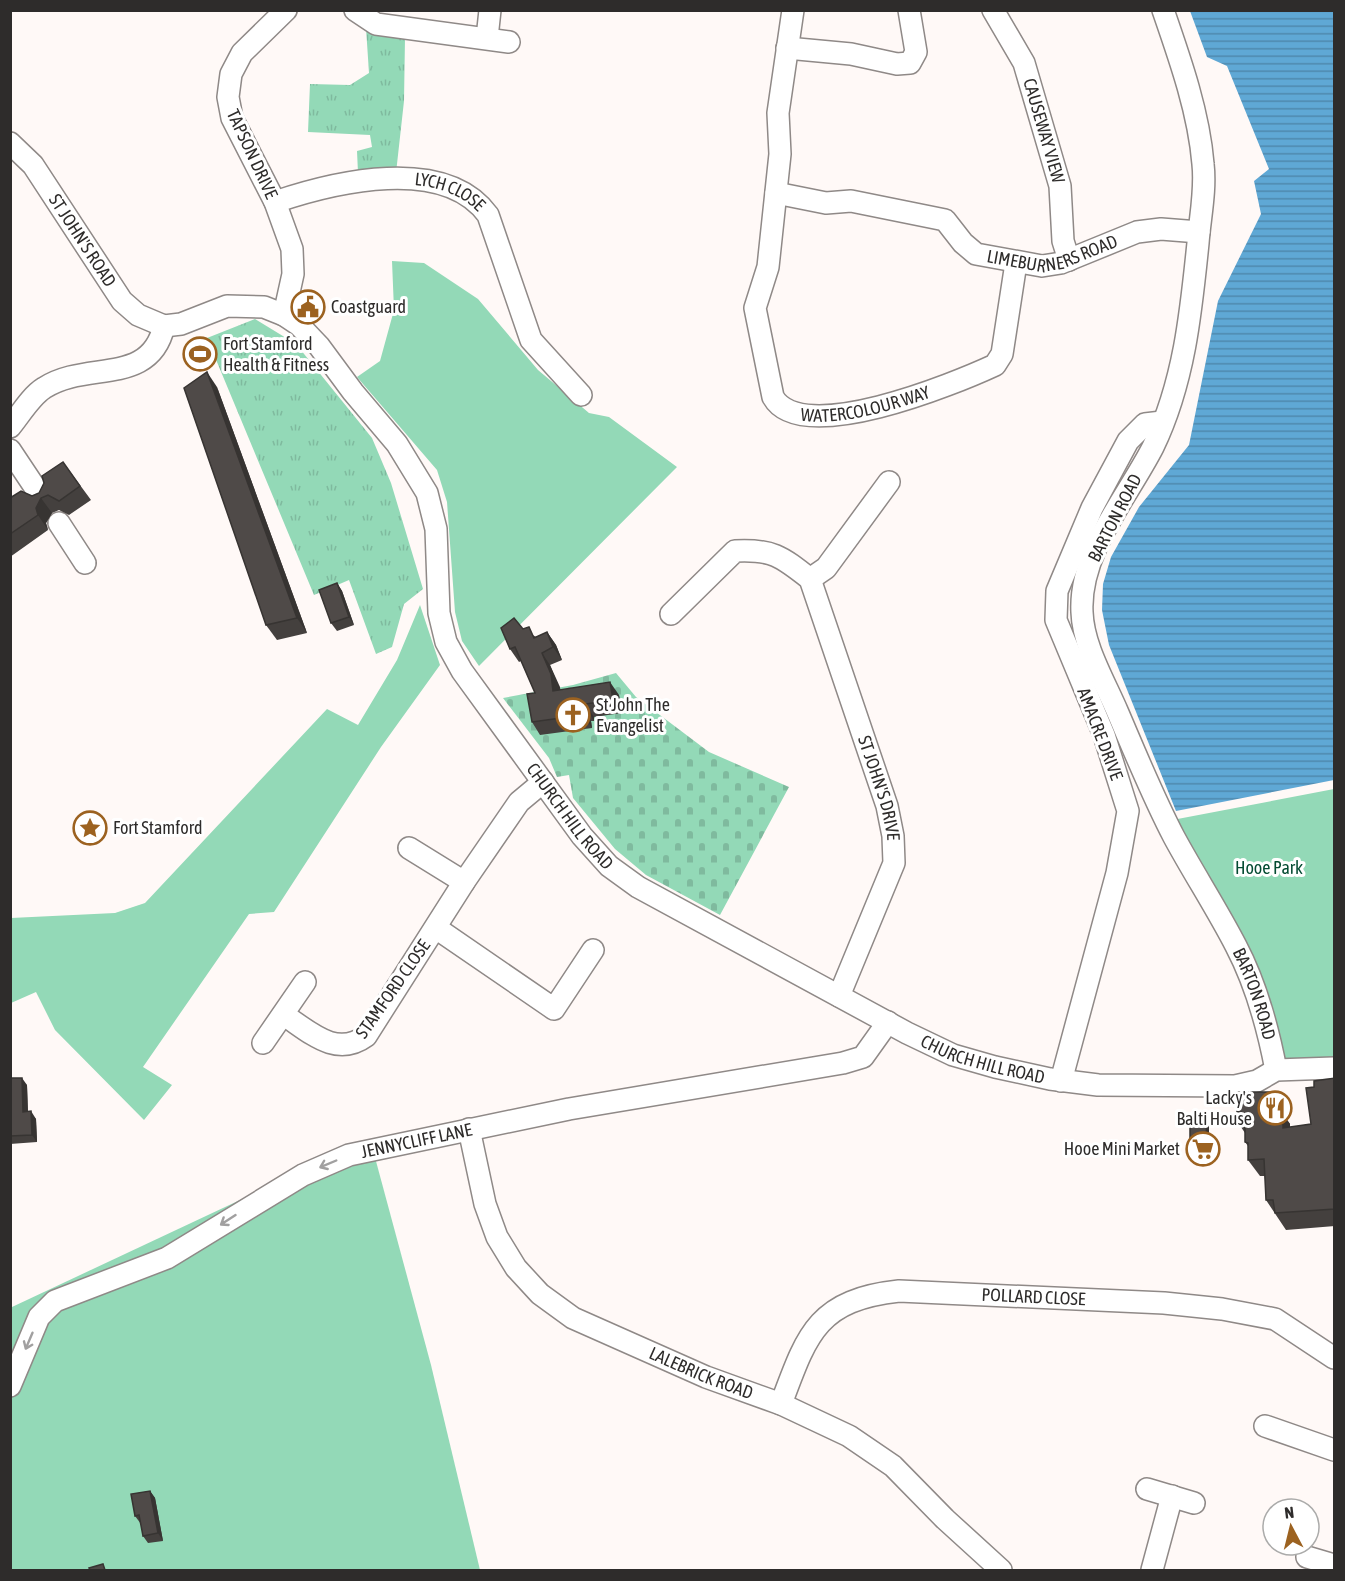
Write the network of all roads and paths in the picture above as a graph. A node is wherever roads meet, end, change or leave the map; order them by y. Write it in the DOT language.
graph roads {
  1 [pos="286,10"];
  2 [pos="356,10"];
  3 [pos="490,10"];
  4 [pos="793,10"];
  5 [pos="909,10"];
  6 [pos="993,10"];
  7 [pos="1163,10"];
  8 [pos="488,38"];
  9 [pos="509,42"];
  10 [pos="788,48"];
  11 [pos="10,143"];
  12 [pos="776,194"];
  13 [pos="275,202"];
  14 [pos="1199,232"];
  15 [pos="1069,260"];
  16 [pos="1016,263"];
  17 [pos="284,315"];
  18 [pos="164,326"];
  19 [pos="581,395"];
  20 [pos="1162,423"];
  21 [pos="10,427"];
  22 [pos="10,450"];
  23 [pos="889,482"];
  24 [pos="42,498"];
  25 [pos="59,523"];
  26 [pos="85,562"];
  27 [pos="810,579"];
  28 [pos="671,614"];
  29 [pos="543,782"];
  30 [pos="409,848"];
  31 [pos="464,882"];
  32 [pos="436,928"];
  33 [pos="593,950"];
  34 [pos="305,982"];
  35 [pos="839,996"];
  36 [pos="284,1015"];
  37 [pos="888,1022"];
  38 [pos="263,1043"];
  39 [pos="1335,1068"];
  40 [pos="1276,1070"];
  41 [pos="1061,1081"];
  42 [pos="469,1129"];
  43 [pos="1335,1358"];
  44 [pos="10,1386"];
  45 [pos="781,1404"];
  46 [pos="1265,1426"];
  47 [pos="1335,1450"];
  48 [pos="1147,1489"];
  49 [pos="1172,1496"];
  50 [pos="1194,1503"];
  51 [pos="1307,1557"];
  52 [pos="1335,1565"];
  53 [pos="1001,1570"];
  54 [pos="1152,1570"];
  1 -- 13 [label="street, TAPSON DRIVE"];
  2 -- 8 [label="street"];
  3 -- 8 [label="street"];
  4 -- 10 [label="street, WATERCOLOUR WAY"];
  5 -- 10 [label="street"];
  6 -- 15 [label="street, CAUSEWAY VIEW"];
  7 -- 14 [label="street, BARTON ROAD"];
  8 -- 9 [label="street"];
  10 -- 12 [label="street, WATERCOLOUR WAY"];
  11 -- 18 [label="street, ST JOHN'S ROAD"];
  12 -- 16 [label="street, LIMEBURNERS ROAD"];
  12 -- 16 [label="street, WATERCOLOUR WAY"];
  13 -- 17 [label="street, TAPSON DRIVE"];
  13 -- 19 [label="street, LYCH CLOSE"];
  14 -- 15 [label="street, LIMEBURNERS ROAD"];
  14 -- 20 [label="street, BARTON ROAD"];
  15 -- 16 [label="street, LIMEBURNERS ROAD"];
  17 -- 18 [label="street, CHURCH HILL ROAD"];
  17 -- 29 [label="street, CHURCH HILL ROAD"];
  18 -- 21 [label="street"];
  20 -- 40 [label="street, BARTON ROAD"];
  20 -- 41 [label="street, AMACRE DRIVE"];
  22 -- 24 [label="street"];
  23 -- 27 [label="street"];
  25 -- 26 [label="street"];
  27 -- 28 [label="street"];
  27 -- 35 [label="street, ST JOHN'S DRIVE"];
  29 -- 31 [label="street, STAMFORD CLOSE"];
  29 -- 35 [label="street, CHURCH HILL ROAD"];
  30 -- 31 [label="street"];
  31 -- 32 [label="street, STAMFORD CLOSE"];
  32 -- 33 [label="street, STAMFORD CLOSE"];
  32 -- 36 [label="street, STAMFORD CLOSE"];
  34 -- 36 [label="street"];
  35 -- 37 [label="street, CHURCH HILL ROAD"];
  36 -- 38 [label="street"];
  37 -- 41 [label="street, CHURCH HILL ROAD"];
  37 -- 42 [label="street, JENNYCLIFF LANE"];
  39 -- 40 [label="street"];
  40 -- 41 [label="street, CHURCH HILL ROAD"];
  42 -- 44 [label="street, JENNYCLIFF LANE, one-way"];
  42 -- 45 [label="street, LALEBRICK ROAD"];
  43 -- 45 [label="street, POLLARD CLOSE"];
  45 -- 53 [label="street, LALEBRICK ROAD"];
  46 -- 47 [label="street"];
  48 -- 49 [label="street"];
  49 -- 50 [label="street"];
  49 -- 54 [label="street"];
  51 -- 52 [label="street"];
}
